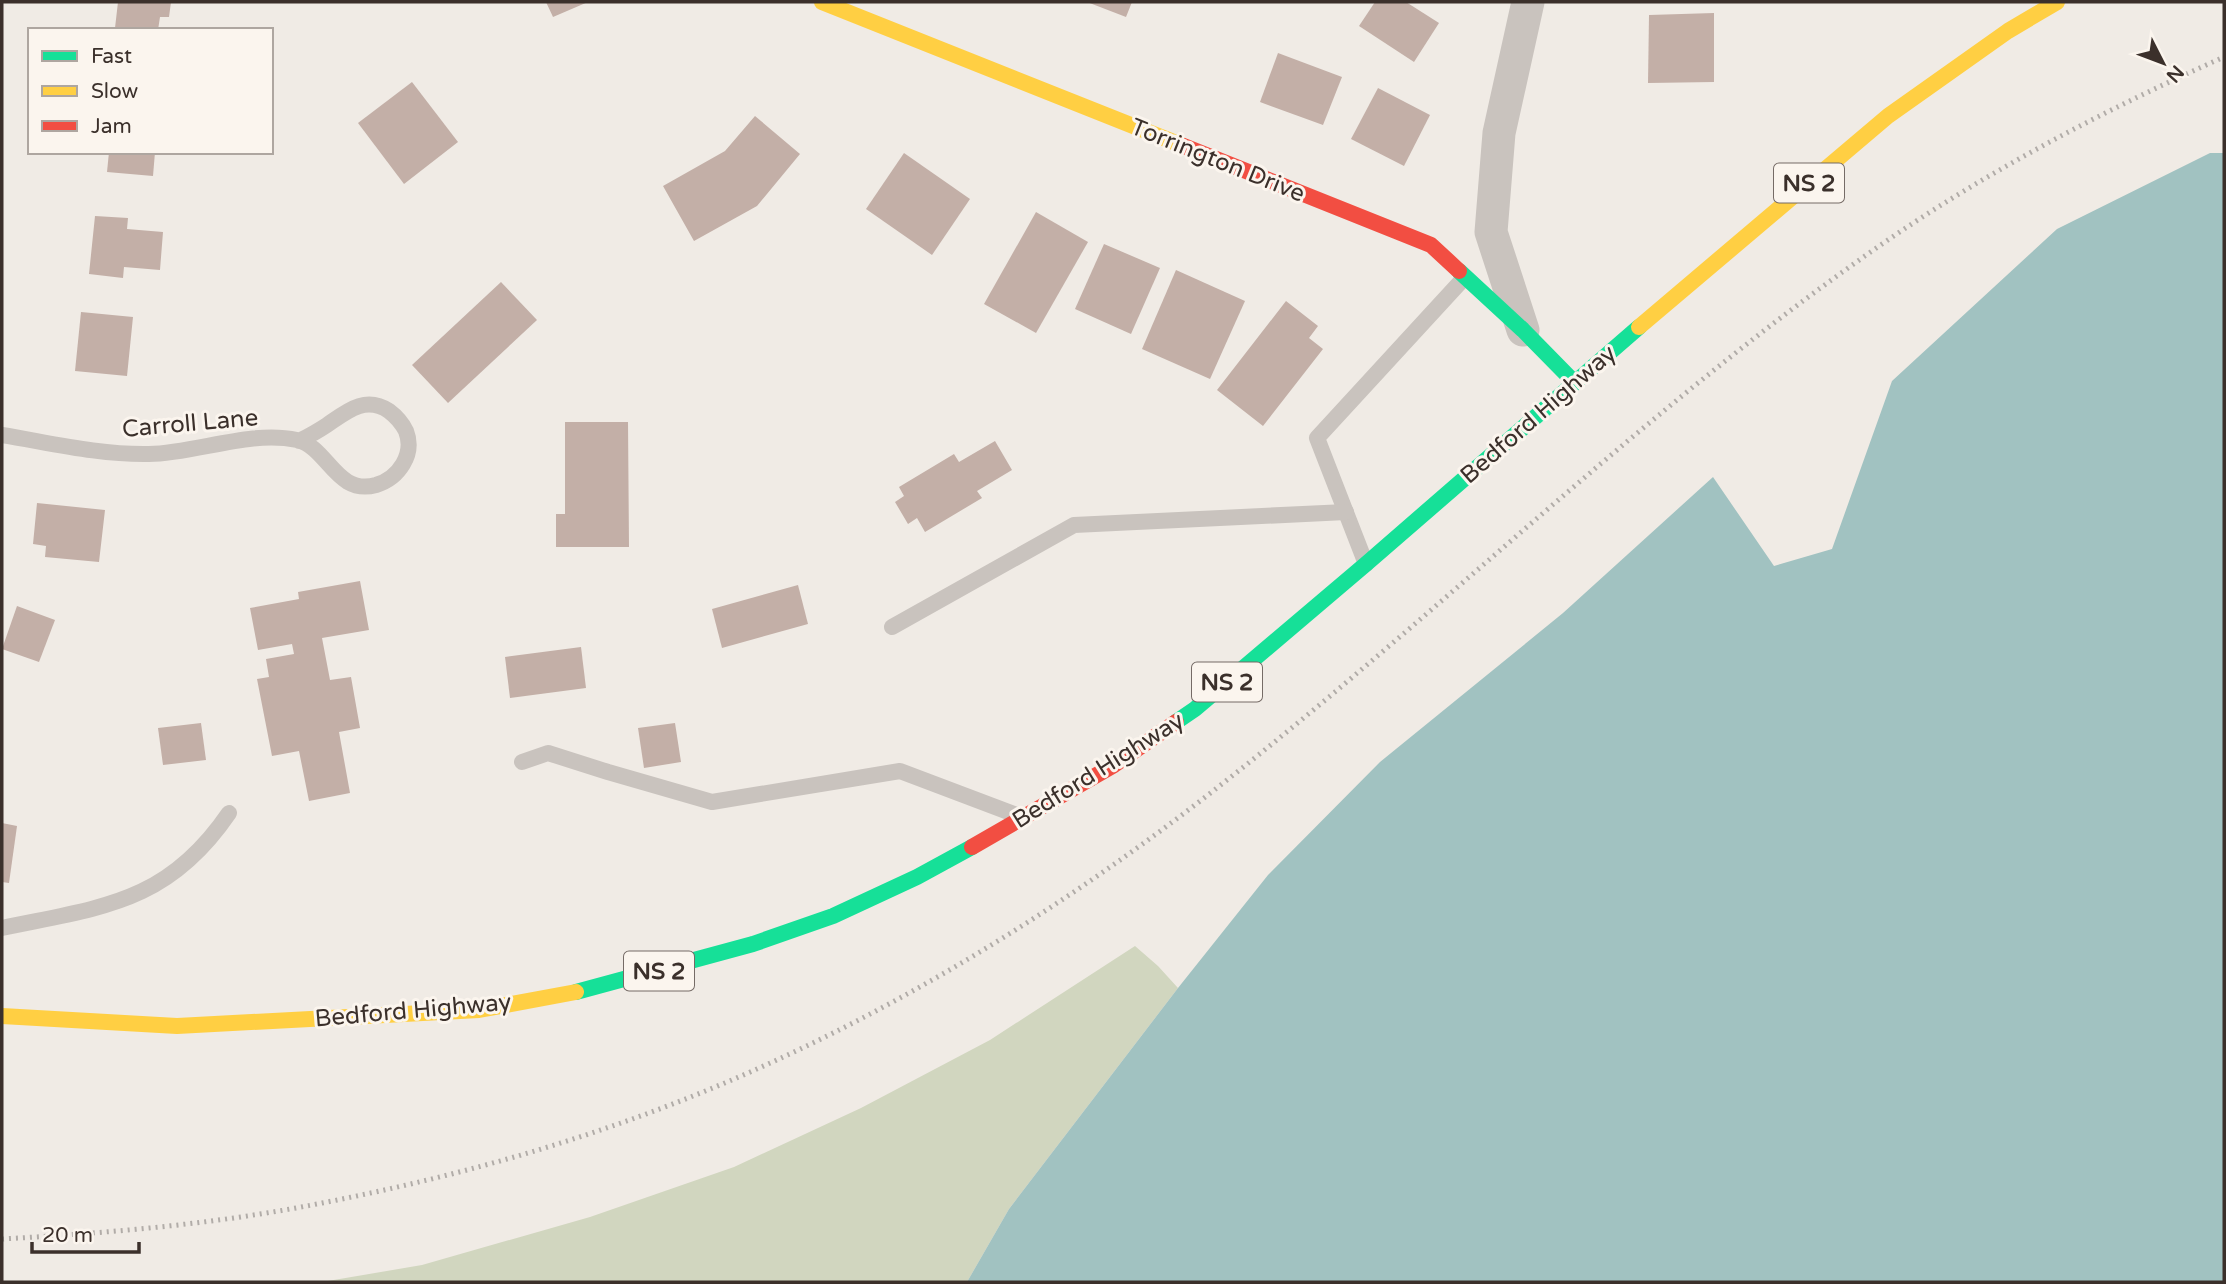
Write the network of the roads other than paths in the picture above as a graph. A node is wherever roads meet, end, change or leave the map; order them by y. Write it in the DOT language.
graph roads {
  1 [pos="822,2"];
  2 [pos="1528,2"];
  3 [pos="2057,2"];
  4 [pos="1465,276"];
  5 [pos="1523,330"];
  6 [pos="1574,382"];
  7 [pos="2,435"];
  8 [pos="299,440"];
  9 [pos="1346,512"];
  10 [pos="1366,564"];
  11 [pos="892,627"];
  12 [pos="522,762"];
  13 [pos="229,813"];
  14 [pos="1024,818"];
  15 [pos="2,928"];
  16 [pos="2,1016"];
  1 -- 4 [label="main road, Torrington Drive"];
  2 -- 5 [label="street"];
  3 -- 6 [label="main road, Bedford Highway / NS 2"];
  4 -- 5 [label="main road, Torrington Drive"];
  4 -- 9 [label="lane"];
  5 -- 6 [label="main road, Torrington Drive"];
  6 -- 10 [label="main road, Bedford Highway / NS 2"];
  7 -- 8 [label="lane, Carroll Lane"];
  8 -- 8 [label="lane"];
  9 -- 10 [label="lane"];
  9 -- 11 [label="lane"];
  10 -- 14 [label="main road, Bedford Highway / NS 2"];
  12 -- 14 [label="lane"];
  13 -- 15 [label="lane"];
  14 -- 16 [label="main road, Bedford Highway / NS 2"];
}
